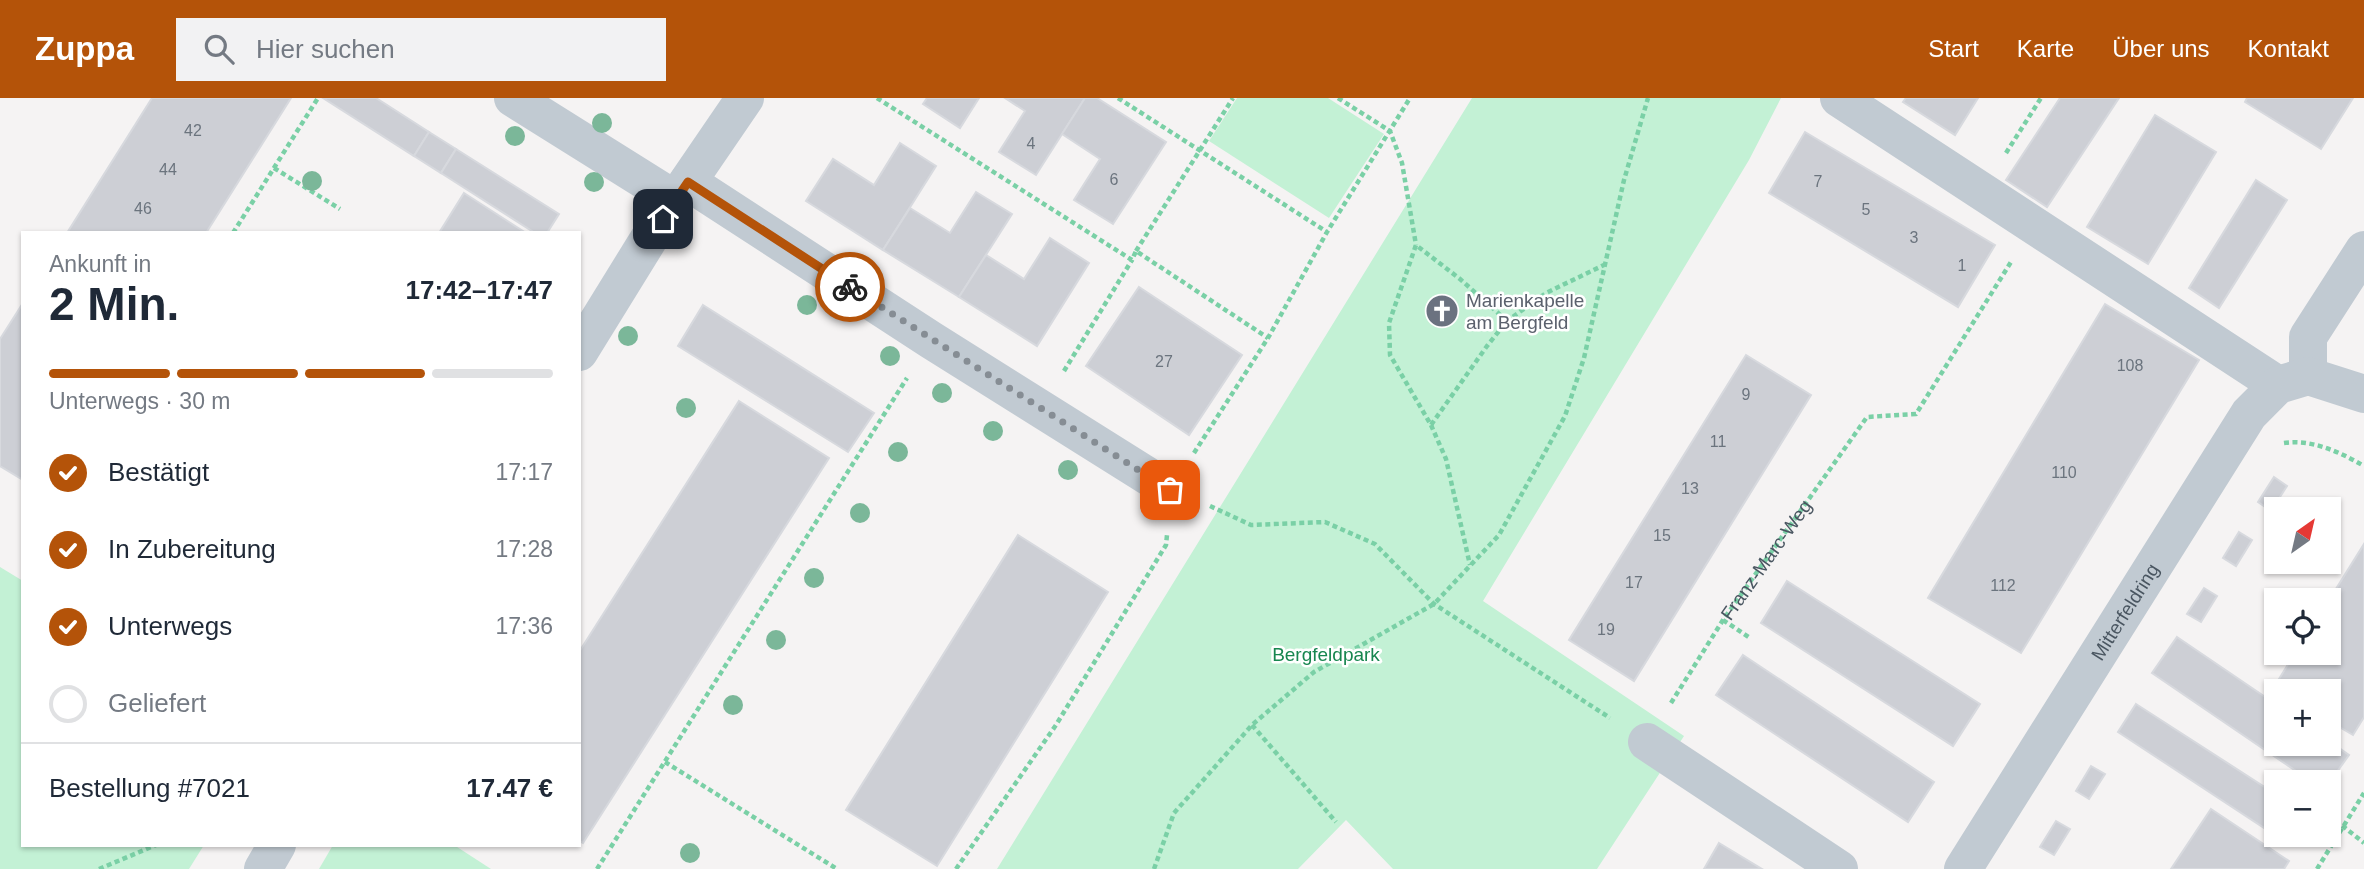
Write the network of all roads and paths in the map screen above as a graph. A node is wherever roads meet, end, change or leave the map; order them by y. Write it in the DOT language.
graph roads {
  1 [pos="318,98"];
  2 [pos="513,98"];
  3 [pos="745,98"];
  4 [pos="877,98"];
  5 [pos="1118,98"];
  6 [pos="1233,98"];
  7 [pos="1338,98"];
  8 [pos="1410,98"];
  9 [pos="1648,98"];
  10 [pos="1839,98"];
  11 [pos="2041,98"];
  12 [pos="1390,131"];
  13 [pos="1200,150"];
  14 [pos="274,168"];
  15 [pos="682,191"];
  16 [pos="1982,191"];
  17 [pos="340,209"];
  18 [pos="2034,226"];
  19 [pos="234,231"];
  20 [pos="1327,232"];
  21 [pos="1416,245"];
  22 [pos="2364,250"];
  23 [pos="1136,251"];
  24 [pos="1132,260"];
  25 [pos="1604,265"];
  26 [pos="1507,321"];
  27 [pos="1268,338"];
  28 [pos="931,340"];
  29 [pos="581,349"];
  30 [pos="2293,380"];
  31 [pos="2364,394"];
  32 [pos="1042,408"];
  33 [pos="1431,425"];
  34 [pos="1170,490"];
  35 [pos="1470,565"];
  36 [pos="1434,604"];
  37 [pos="1723,620"];
  38 [pos="1750,638"];
  39 [pos="1252,725"];
  40 [pos="1647,742"];
  41 [pos="665,762"];
  42 [pos="2364,793"];
  43 [pos="1336,822"];
  44 [pos="2341,824"];
  45 [pos="2344,826"];
  46 [pos="2364,843"];
  47 [pos="151,847"];
  48 [pos="276,847"];
  49 [pos="99,869"];
  50 [pos="263,869"];
  51 [pos="597,869"];
  52 [pos="837,869"];
  53 [pos="956,869"];
  54 [pos="1154,869"];
  55 [pos="1839,869"];
  56 [pos="1963,869"];
  57 [pos="2317,869"];
  1 -- 14 [label="path"];
  2 -- 15 [label="street"];
  3 -- 15 [label="street"];
  4 -- 24 [label="path"];
  5 -- 13 [label="path"];
  6 -- 13 [label="path"];
  7 -- 12 [label="path"];
  8 -- 12 [label="path"];
  9 -- 25 [label="path"];
  10 -- 16 [label="street"];
  11 -- 16 [label="path"];
  12 -- 20 [label="path"];
  12 -- 21 [label="path"];
  13 -- 20 [label="path"];
  13 -- 23 [label="path"];
  14 -- 17 [label="path"];
  14 -- 19 [label="path"];
  15 -- 28 [label="street"];
  15 -- 29 [label="street"];
  16 -- 18 [label="street"];
  18 -- 30 [label="street"];
  18 -- 37 [label="path, Franz-Marc-Weg"];
  20 -- 27 [label="path"];
  21 -- 26 [label="path"];
  21 -- 33 [label="path"];
  22 -- 30 [label="street"];
  23 -- 24 [label="path"];
  23 -- 27 [label="path"];
  24 -- 32 [label="path"];
  25 -- 26 [label="path"];
  25 -- 35 [label="path"];
  26 -- 33 [label="path"];
  27 -- 34 [label="path"];
  28 -- 32 [label="street"];
  28 -- 41 [label="path"];
  30 -- 31 [label="street"];
  30 -- 56 [label="street, Mitterfeldring"];
  32 -- 34 [label="street"];
  33 -- 35 [label="path"];
  34 -- 36 [label="path"];
  34 -- 53 [label="path"];
  35 -- 36 [label="path"];
  36 -- 39 [label="path"];
  36 -- 40 [label="path"];
  37 -- 38 [label="path"];
  37 -- 40 [label="path, Franz-Marc-Weg"];
  39 -- 43 [label="path"];
  39 -- 54 [label="path"];
  40 -- 55 [label="street"];
  41 -- 51 [label="path"];
  41 -- 52 [label="path"];
  42 -- 45 [label="path"];
  44 -- 45 [label="path"];
  45 -- 46 [label="path"];
  45 -- 57 [label="path"];
  47 -- 49 [label="path"];
  48 -- 50 [label="street"];
}
